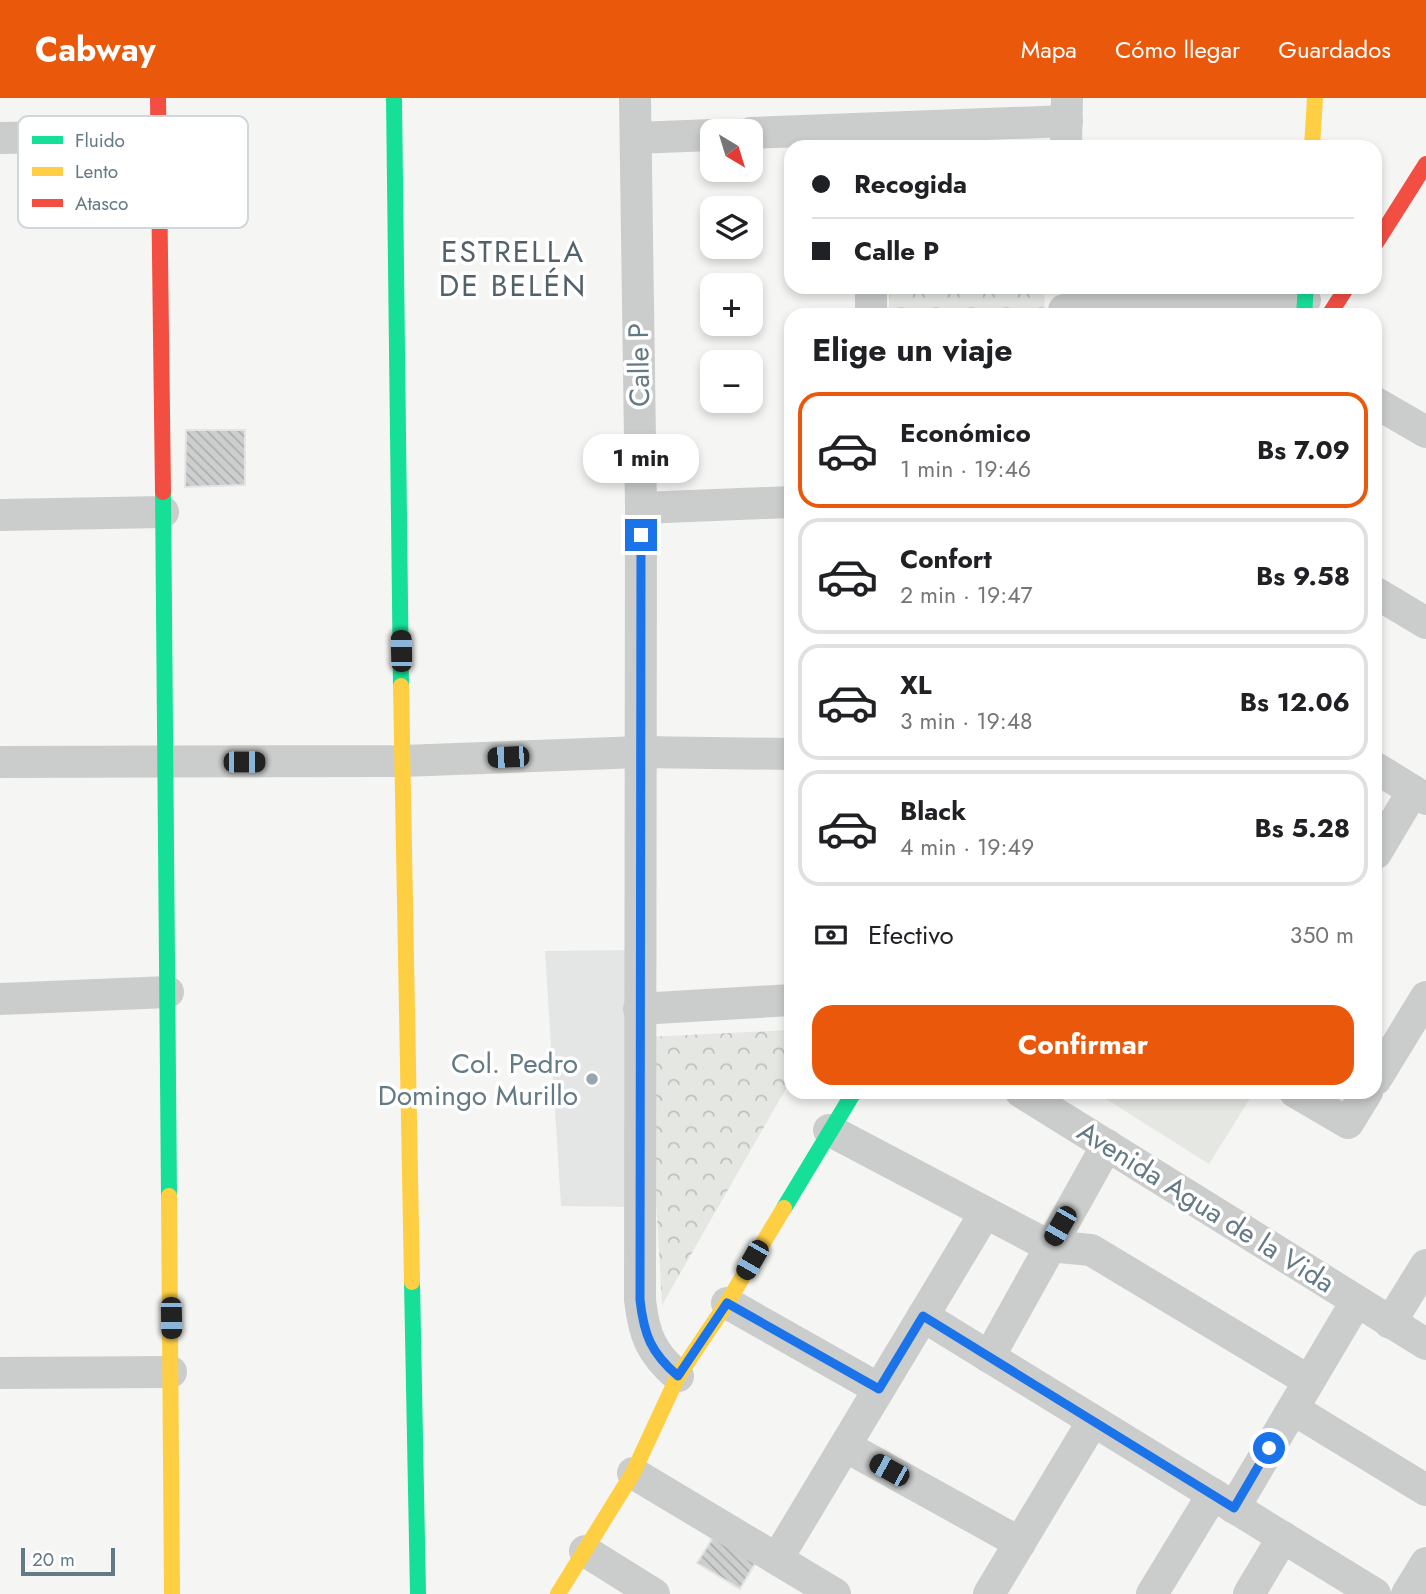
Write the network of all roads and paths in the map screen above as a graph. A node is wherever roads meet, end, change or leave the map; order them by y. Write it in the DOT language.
graph roads {
  1 [pos="158,98"];
  2 [pos="394,98"];
  3 [pos="635,98"];
  4 [pos="1315,98"];
  5 [pos="158,116"];
  6 [pos="1067,122"];
  7 [pos="763,134"];
  8 [pos="700,135"];
  9 [pos="0,138"];
  10 [pos="18,138"];
  11 [pos="636,138"];
  12 [pos="869,138"];
  13 [pos="1312,140"];
  14 [pos="1426,164"];
  15 [pos="160,228"];
  16 [pos="1382,234"];
  17 [pos="1332,294"];
  18 [pos="1064,304"];
  19 [pos="1311,304"];
  20 [pos="1382,406"];
  21 [pos="1426,432"];
  22 [pos="784,502"];
  23 [pos="641,508"];
  24 [pos="163,512"];
  25 [pos="0,515"];
  26 [pos="1382,597"];
  27 [pos="1426,623"];
  28 [pos="640,752"];
  29 [pos="784,754"];
  30 [pos="402,761"];
  31 [pos="0,762"];
  32 [pos="166,762"];
  33 [pos="1382,772"];
  34 [pos="1420,795"];
  35 [pos="1382,845"];
  36 [pos="167,992"];
  37 [pos="1426,998"];
  38 [pos="0,999"];
  39 [pos="784,1000"];
  40 [pos="639,1009"];
  41 [pos="1382,1069"];
  42 [pos="849,1099"];
  43 [pos="1307,1099"];
  44 [pos="1363,1099"];
  45 [pos="1063,1103"];
  46 [pos="829,1130"];
  47 [pos="1107,1145"];
  48 [pos="985,1213"];
  49 [pos="1049,1246"];
  50 [pos="1426,1265"];
  51 [pos="1356,1302"];
  52 [pos="727,1303"];
  53 [pos="923,1316"];
  54 [pos="1391,1323"];
  55 [pos="1426,1344"];
  56 [pos="989,1357"];
  57 [pos="171,1372"];
  58 [pos="0,1373"];
  59 [pos="678,1376"];
  60 [pos="1309,1381"];
  61 [pos="879,1389"];
  62 [pos="1293,1409"];
  63 [pos="1093,1420"];
  64 [pos="845,1446"];
  65 [pos="633,1473"];
  66 [pos="1426,1490"];
  67 [pos="1223,1501"];
  68 [pos="1283,1537"];
  69 [pos="1020,1543"];
  70 [pos="585,1551"];
  71 [pos="777,1559"];
  72 [pos="1426,1563"];
  73 [pos="172,1594"];
  74 [pos="418,1594"];
  75 [pos="558,1594"];
  76 [pos="654,1594"];
  77 [pos="835,1594"];
  78 [pos="989,1594"];
  79 [pos="1152,1594"];
  80 [pos="1249,1594"];
  81 [pos="1375,1594"];
  82 [pos="1408,1594"];
  1 -- 5 [label="street"];
  2 -- 30 [label="street"];
  3 -- 11 [label="street, Calle P"];
  4 -- 13 [label="street"];
  6 -- 12 [label="street"];
  7 -- 12 [label="street"];
  8 -- 11 [label="street"];
  9 -- 10 [label="street"];
  11 -- 23 [label="street, Calle P"];
  14 -- 16 [label="street"];
  15 -- 24 [label="street"];
  17 -- 19 [label="street"];
  18 -- 19 [label="street"];
  20 -- 21 [label="street"];
  22 -- 23 [label="street"];
  23 -- 28 [label="street, Calle P"];
  24 -- 25 [label="street"];
  24 -- 32 [label="street"];
  26 -- 27 [label="street"];
  28 -- 29 [label="street"];
  28 -- 30 [label="street"];
  28 -- 40 [label="street, Calle P"];
  30 -- 32 [label="street"];
  30 -- 74 [label="street"];
  31 -- 32 [label="street"];
  32 -- 36 [label="street"];
  33 -- 34 [label="street"];
  34 -- 35 [label="street"];
  36 -- 38 [label="street"];
  36 -- 57 [label="street"];
  37 -- 41 [label="street"];
  39 -- 40 [label="street"];
  40 -- 59 [label="street, Calle P"];
  42 -- 46 [label="street"];
  43 -- 44 [label="street"];
  45 -- 47 [label="street, Avenida Agua de la Vida"];
  46 -- 48 [label="street"];
  46 -- 52 [label="street"];
  47 -- 49 [label="street"];
  47 -- 51 [label="street, Avenida Agua de la Vida"];
  48 -- 49 [label="street"];
  48 -- 53 [label="street"];
  49 -- 56 [label="street"];
  49 -- 60 [label="street"];
  50 -- 54 [label="street"];
  51 -- 54 [label="street, Avenida Agua de la Vida"];
  51 -- 60 [label="street"];
  52 -- 59 [label="street"];
  52 -- 61 [label="street"];
  53 -- 56 [label="street"];
  53 -- 61 [label="street"];
  54 -- 55 [label="street, Avenida Agua de la Vida"];
  56 -- 63 [label="street"];
  57 -- 58 [label="street"];
  57 -- 73 [label="street"];
  59 -- 65 [label="street"];
  60 -- 62 [label="street"];
  61 -- 64 [label="street"];
  62 -- 66 [label="street"];
  62 -- 67 [label="street"];
  63 -- 67 [label="street"];
  63 -- 69 [label="street"];
  64 -- 69 [label="street"];
  64 -- 71 [label="street"];
  65 -- 70 [label="street"];
  65 -- 71 [label="street"];
  67 -- 68 [label="street"];
  67 -- 79 [label="street"];
  68 -- 80 [label="street"];
  68 -- 81 [label="street"];
  69 -- 78 [label="street"];
  70 -- 75 [label="street"];
  70 -- 76 [label="street"];
  71 -- 77 [label="street"];
  72 -- 82 [label="street"];
}
